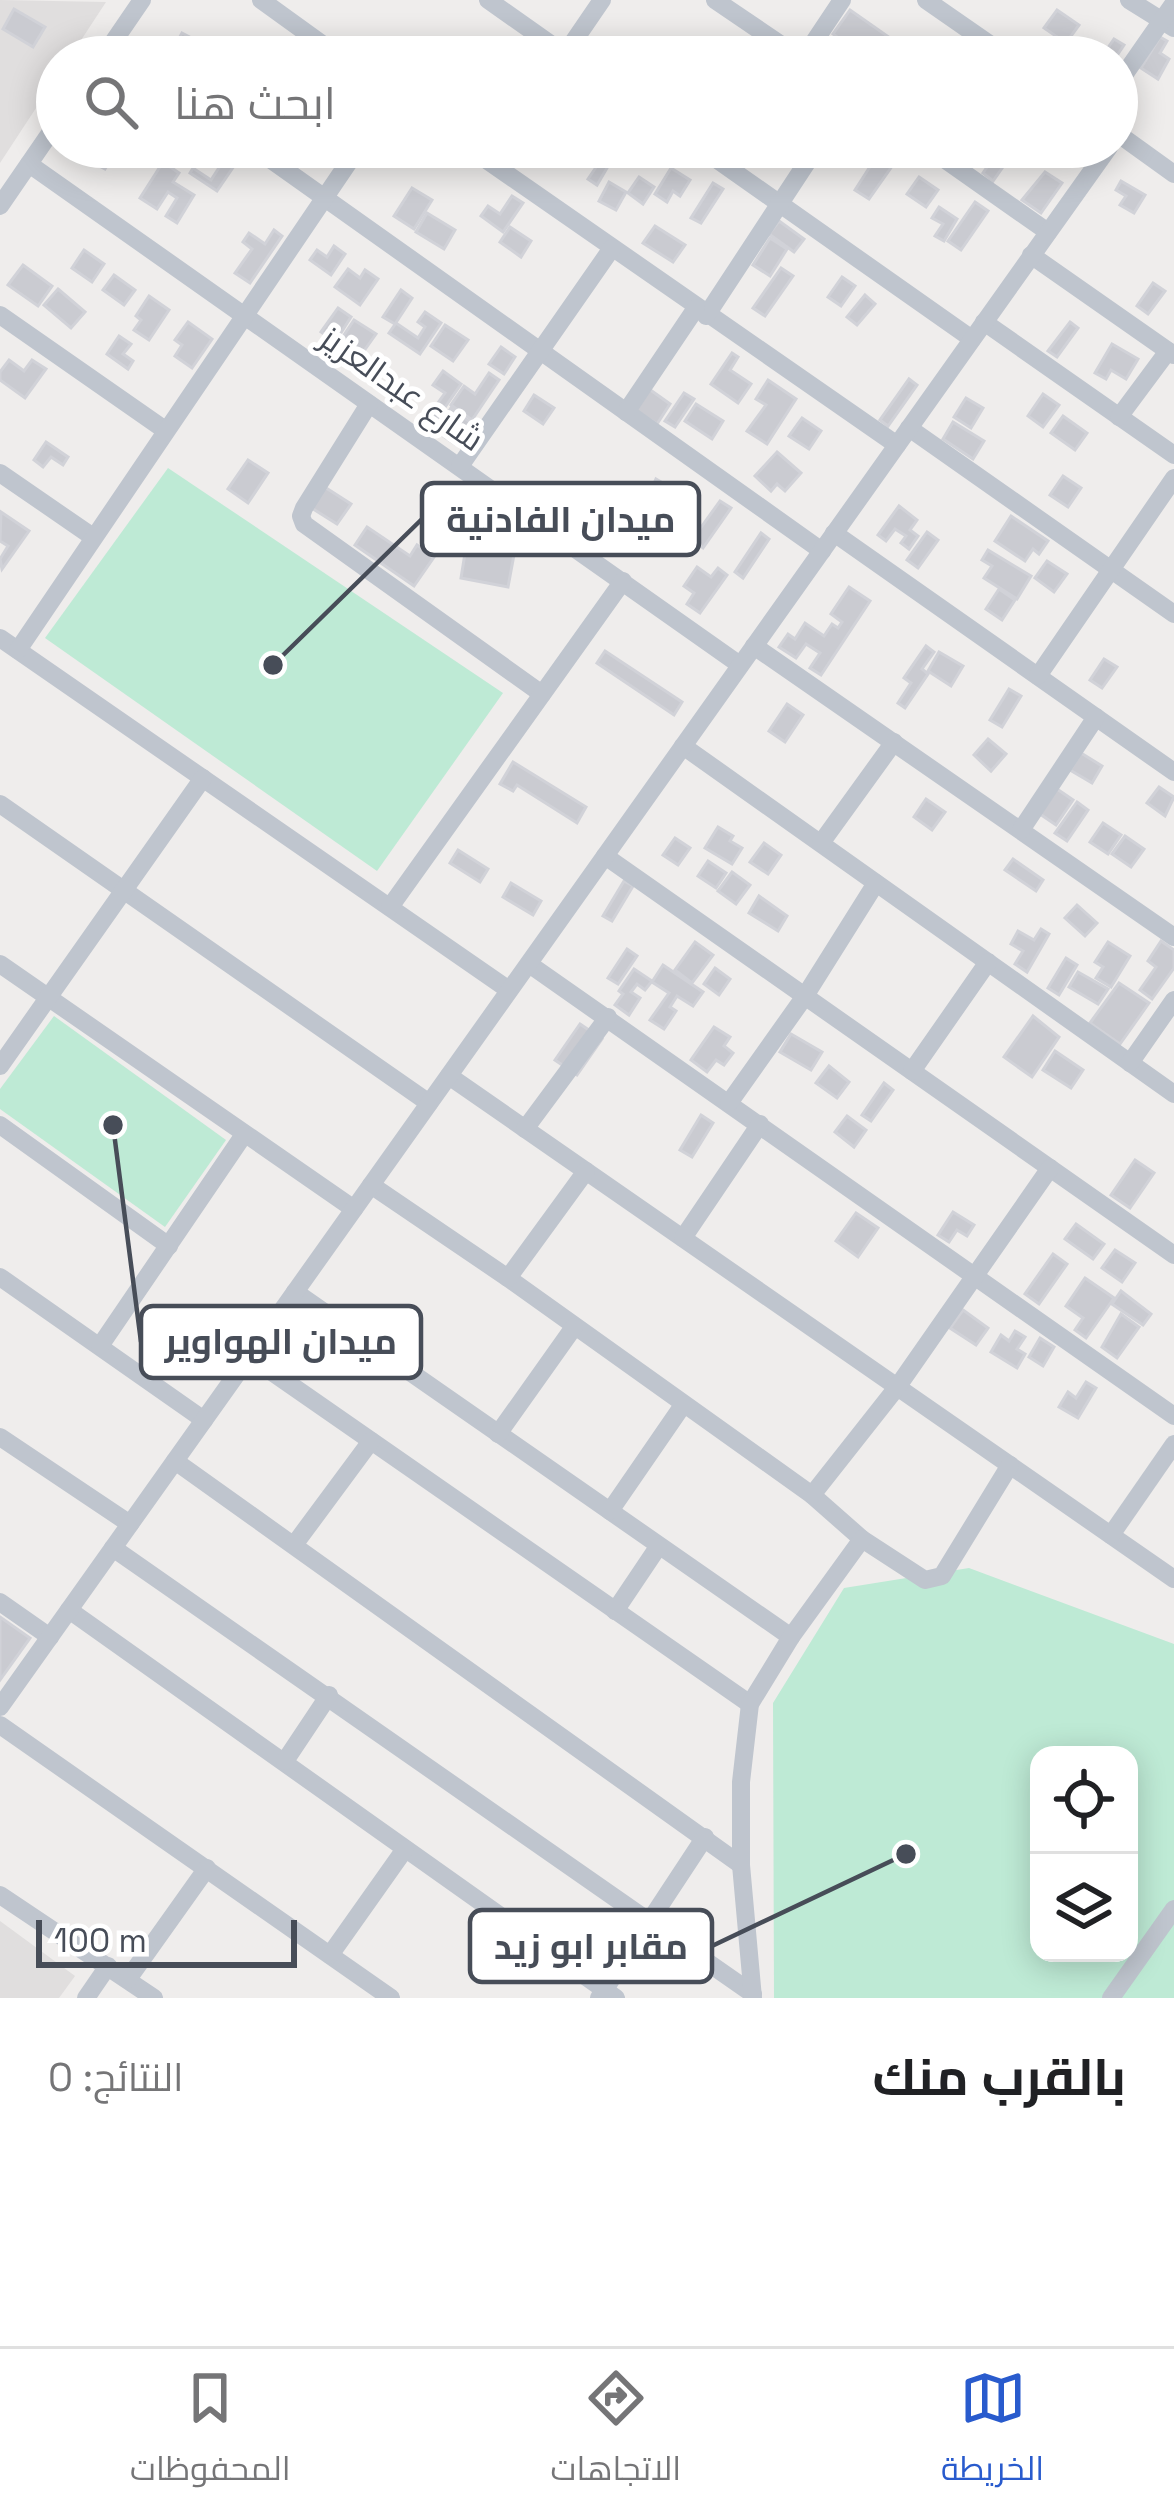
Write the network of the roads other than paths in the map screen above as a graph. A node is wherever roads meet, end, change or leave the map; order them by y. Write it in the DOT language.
graph roads {
  1 [pos="142,0"];
  2 [pos="261,0"];
  3 [pos="488,0"];
  4 [pos="602,0"];
  5 [pos="715,0"];
  6 [pos="842,0"];
  7 [pos="926,0"];
  8 [pos="1129,0"];
  9 [pos="1174,3"];
  10 [pos="1168,25"];
  11 [pos="122,36"];
  12 [pos="311,36"];
  13 [pos="538,36"];
  14 [pos="579,36"];
  15 [pos="770,36"];
  16 [pos="817,36"];
  17 [pos="978,36"];
  18 [pos="1138,60"];
  19 [pos="1138,149"];
  20 [pos="36,154"];
  21 [pos="29,164"];
  22 [pos="282,168"];
  23 [pos="345,168"];
  24 [pos="514,168"];
  25 [pos="729,168"];
  26 [pos="804,168"];
  27 [pos="957,168"];
  28 [pos="1094,168"];
  29 [pos="1174,174"];
  30 [pos="324,198"];
  31 [pos="2,200"];
  32 [pos="780,203"];
  33 [pos="1048,232"];
  34 [pos="611,248"];
  35 [pos="1031,255"];
  36 [pos="701,312"];
  37 [pos="0,315"];
  38 [pos="244,316"];
  39 [pos="984,322"];
  40 [pos="972,340"];
  41 [pos="541,350"];
  42 [pos="1171,353"];
  43 [pos="370,404"];
  44 [pos="626,412"];
  45 [pos="1119,417"];
  46 [pos="909,428"];
  47 [pos="165,430"];
  48 [pos="897,445"];
  49 [pos="1174,455"];
  50 [pos="460,466"];
  51 [pos="0,473"];
  52 [pos="1174,478"];
  53 [pos="834,533"];
  54 [pos="93,537"];
  55 [pos="821,551"];
  56 [pos="1111,570"];
  57 [pos="623,581"];
  58 [pos="1174,614"];
  59 [pos="0,638"];
  60 [pos="754,646"];
  61 [pos="18,650"];
  62 [pos="740,665"];
  63 [pos="1038,676"];
  64 [pos="542,694"];
  65 [pos="1096,717"];
  66 [pos="893,742"];
  67 [pos="682,746"];
  68 [pos="1174,772"];
  69 [pos="203,778"];
  70 [pos="0,804"];
  71 [pos="1021,830"];
  72 [pos="821,843"];
  73 [pos="605,856"];
  74 [pos="876,883"];
  75 [pos="122,891"];
  76 [pos="390,908"];
  77 [pos="1174,937"];
  78 [pos="988,962"];
  79 [pos="0,964"];
  80 [pos="529,964"];
  81 [pos="509,990"];
  82 [pos="805,996"];
  83 [pos="48,998"];
  84 [pos="1174,1000"];
  85 [pos="608,1017"];
  86 [pos="1130,1063"];
  87 [pos="0,1066"];
  88 [pos="912,1071"];
  89 [pos="449,1076"];
  90 [pos="1174,1094"];
  91 [pos="429,1103"];
  92 [pos="729,1103"];
  93 [pos="760,1124"];
  94 [pos="0,1125"];
  95 [pos="525,1129"];
  96 [pos="243,1136"];
  97 [pos="1050,1168"];
  98 [pos="586,1171"];
  99 [pos="371,1185"];
  100 [pos="354,1209"];
  101 [pos="683,1238"];
  102 [pos="170,1246"];
  103 [pos="1172,1249"];
  104 [pos="976,1275"];
  105 [pos="0,1277"];
  106 [pos="508,1278"];
  107 [pos="296,1292"];
  108 [pos="574,1327"];
  109 [pos="100,1346"];
  110 [pos="249,1357"];
  111 [pos="898,1386"];
  112 [pos="682,1405"];
  113 [pos="1174,1416"];
  114 [pos="204,1420"];
  115 [pos="498,1434"];
  116 [pos="0,1437"];
  117 [pos="371,1441"];
  118 [pos="1174,1444"];
  119 [pos="175,1461"];
  120 [pos="1010,1465"];
  121 [pos="812,1495"];
  122 [pos="610,1511"];
  123 [pos="130,1524"];
  124 [pos="1111,1534"];
  125 [pos="862,1539"];
  126 [pos="294,1545"];
  127 [pos="658,1546"];
  128 [pos="113,1548"];
  129 [pos="1174,1579"];
  130 [pos="0,1602"];
  131 [pos="69,1610"];
  132 [pos="615,1611"];
  133 [pos="50,1637"];
  134 [pos="791,1637"];
  135 [pos="329,1695"];
  136 [pos="750,1704"];
  137 [pos="0,1707"];
  138 [pos="0,1726"];
  139 [pos="285,1761"];
  140 [pos="705,1837"];
  141 [pos="405,1849"];
  142 [pos="741,1865"];
  143 [pos="207,1868"];
  144 [pos="0,1895"];
  145 [pos="1174,1909"];
  146 [pos="650,1920"];
  147 [pos="331,1954"];
  148 [pos="108,1966"];
  149 [pos="128,1979"];
  150 [pos="607,1995"];
  151 [pos="754,1996"];
  152 [pos="86,1998"];
  153 [pos="154,1998"];
  154 [pos="391,1998"];
  155 [pos="1111,1998"];
  1 -- 11 [label="street"];
  2 -- 12 [label="street"];
  3 -- 13 [label="street"];
  4 -- 14 [label="street"];
  5 -- 15 [label="street"];
  6 -- 16 [label="street"];
  7 -- 17 [label="street"];
  8 -- 10 [label="street"];
  9 -- 10 [label="street"];
  10 -- 18 [label="street"];
  19 -- 29 [label="street"];
  20 -- 21 [label="street"];
  21 -- 31 [label="street"];
  21 -- 38 [label="street, شارع عبدالعزيز"];
  22 -- 30 [label="street"];
  23 -- 30 [label="street"];
  24 -- 34 [label="street"];
  25 -- 32 [label="street"];
  26 -- 32 [label="street"];
  27 -- 33 [label="street"];
  28 -- 33 [label="street"];
  30 -- 38 [label="street"];
  30 -- 41 [label="street"];
  32 -- 36 [label="street"];
  32 -- 40 [label="street"];
  33 -- 35 [label="street"];
  34 -- 36 [label="street"];
  34 -- 41 [label="street"];
  35 -- 39 [label="street"];
  35 -- 42 [label="street"];
  36 -- 44 [label="street"];
  36 -- 48 [label="street"];
  37 -- 47 [label="street"];
  38 -- 43 [label="street, شارع عبدالعزيز"];
  38 -- 47 [label="street"];
  39 -- 40 [label="street"];
  39 -- 45 [label="street"];
  40 -- 46 [label="street"];
  41 -- 44 [label="street"];
  41 -- 50 [label="street"];
  42 -- 45 [label="street"];
  43 -- 50 [label="street, شارع عبدالعزيز"];
  43 -- 64 [label="street"];
  44 -- 55 [label="street"];
  45 -- 49 [label="street"];
  46 -- 48 [label="street"];
  46 -- 56 [label="street"];
  47 -- 54 [label="street"];
  48 -- 53 [label="street"];
  50 -- 57 [label="street, شارع عبدالعزيز"];
  51 -- 54 [label="street"];
  52 -- 56 [label="street"];
  53 -- 55 [label="street"];
  53 -- 63 [label="street"];
  54 -- 61 [label="street"];
  55 -- 60 [label="street"];
  56 -- 58 [label="street"];
  56 -- 63 [label="street"];
  57 -- 62 [label="street, شارع عبدالعزيز"];
  57 -- 64 [label="street"];
  59 -- 61 [label="street"];
  60 -- 62 [label="street"];
  60 -- 66 [label="street"];
  61 -- 69 [label="street"];
  62 -- 67 [label="street"];
  63 -- 65 [label="street"];
  64 -- 76 [label="street"];
  65 -- 68 [label="street"];
  65 -- 71 [label="street"];
  66 -- 71 [label="street"];
  66 -- 72 [label="street"];
  67 -- 72 [label="street"];
  67 -- 73 [label="street"];
  69 -- 75 [label="street"];
  69 -- 76 [label="street"];
  70 -- 75 [label="street"];
  71 -- 77 [label="street"];
  72 -- 74 [label="street"];
  73 -- 80 [label="street"];
  73 -- 82 [label="street"];
  74 -- 78 [label="street"];
  74 -- 82 [label="street"];
  75 -- 83 [label="street"];
  75 -- 91 [label="street"];
  76 -- 81 [label="street"];
  78 -- 86 [label="street"];
  78 -- 88 [label="street"];
  79 -- 83 [label="street"];
  80 -- 81 [label="street"];
  80 -- 85 [label="street"];
  81 -- 89 [label="street"];
  82 -- 88 [label="street"];
  82 -- 92 [label="street"];
  83 -- 87 [label="street"];
  83 -- 96 [label="street"];
  84 -- 86 [label="street"];
  85 -- 92 [label="street"];
  85 -- 95 [label="street"];
  86 -- 90 [label="street"];
  88 -- 97 [label="street"];
  89 -- 91 [label="street"];
  89 -- 95 [label="street"];
  91 -- 99 [label="street"];
  92 -- 93 [label="street"];
  93 -- 101 [label="street"];
  93 -- 104 [label="street"];
  94 -- 102 [label="street"];
  95 -- 98 [label="street"];
  96 -- 100 [label="street"];
  96 -- 102 [label="street"];
  97 -- 103 [label="street"];
  97 -- 104 [label="street"];
  98 -- 101 [label="street"];
  98 -- 106 [label="street"];
  99 -- 100 [label="street"];
  99 -- 106 [label="street"];
  100 -- 107 [label="street"];
  101 -- 111 [label="street"];
  102 -- 109 [label="street"];
  104 -- 111 [label="street"];
  104 -- 113 [label="street"];
  105 -- 109 [label="street"];
  106 -- 108 [label="street"];
  107 -- 110 [label="street"];
  107 -- 115 [label="street"];
  108 -- 112 [label="street"];
  108 -- 115 [label="street"];
  109 -- 114 [label="street"];
  110 -- 114 [label="street"];
  110 -- 117 [label="street"];
  111 -- 120 [label="street"];
  111 -- 121 [label="street"];
  112 -- 121 [label="street"];
  112 -- 122 [label="street"];
  114 -- 119 [label="street"];
  115 -- 122 [label="street"];
  116 -- 123 [label="street"];
  117 -- 126 [label="street"];
  117 -- 132 [label="street"];
  118 -- 124 [label="street"];
  119 -- 123 [label="street"];
  119 -- 126 [label="street"];
  120 -- 124 [label="street"];
  120 -- 125 [label="street"];
  121 -- 125 [label="street"];
  122 -- 127 [label="street"];
  123 -- 128 [label="street"];
  124 -- 129 [label="street"];
  125 -- 134 [label="street"];
  126 -- 140 [label="street"];
  127 -- 132 [label="street"];
  127 -- 134 [label="street"];
  128 -- 131 [label="street"];
  128 -- 135 [label="street"];
  130 -- 133 [label="street"];
  131 -- 133 [label="street"];
  131 -- 139 [label="street"];
  132 -- 136 [label="street"];
  133 -- 137 [label="street"];
  134 -- 136 [label="street"];
  135 -- 139 [label="street"];
  135 -- 146 [label="street"];
  136 -- 142 [label="street"];
  138 -- 143 [label="street"];
  139 -- 141 [label="street"];
  140 -- 142 [label="street"];
  140 -- 146 [label="street"];
  141 -- 147 [label="street"];
  141 -- 150 [label="street"];
  142 -- 151 [label="street"];
  143 -- 147 [label="street"];
  143 -- 149 [label="street"];
  144 -- 148 [label="street"];
  145 -- 155 [label="street"];
  146 -- 150 [label="street"];
  146 -- 151 [label="street"];
  147 -- 154 [label="street"];
  148 -- 149 [label="street"];
  148 -- 152 [label="street"];
  149 -- 153 [label="street"];
}
